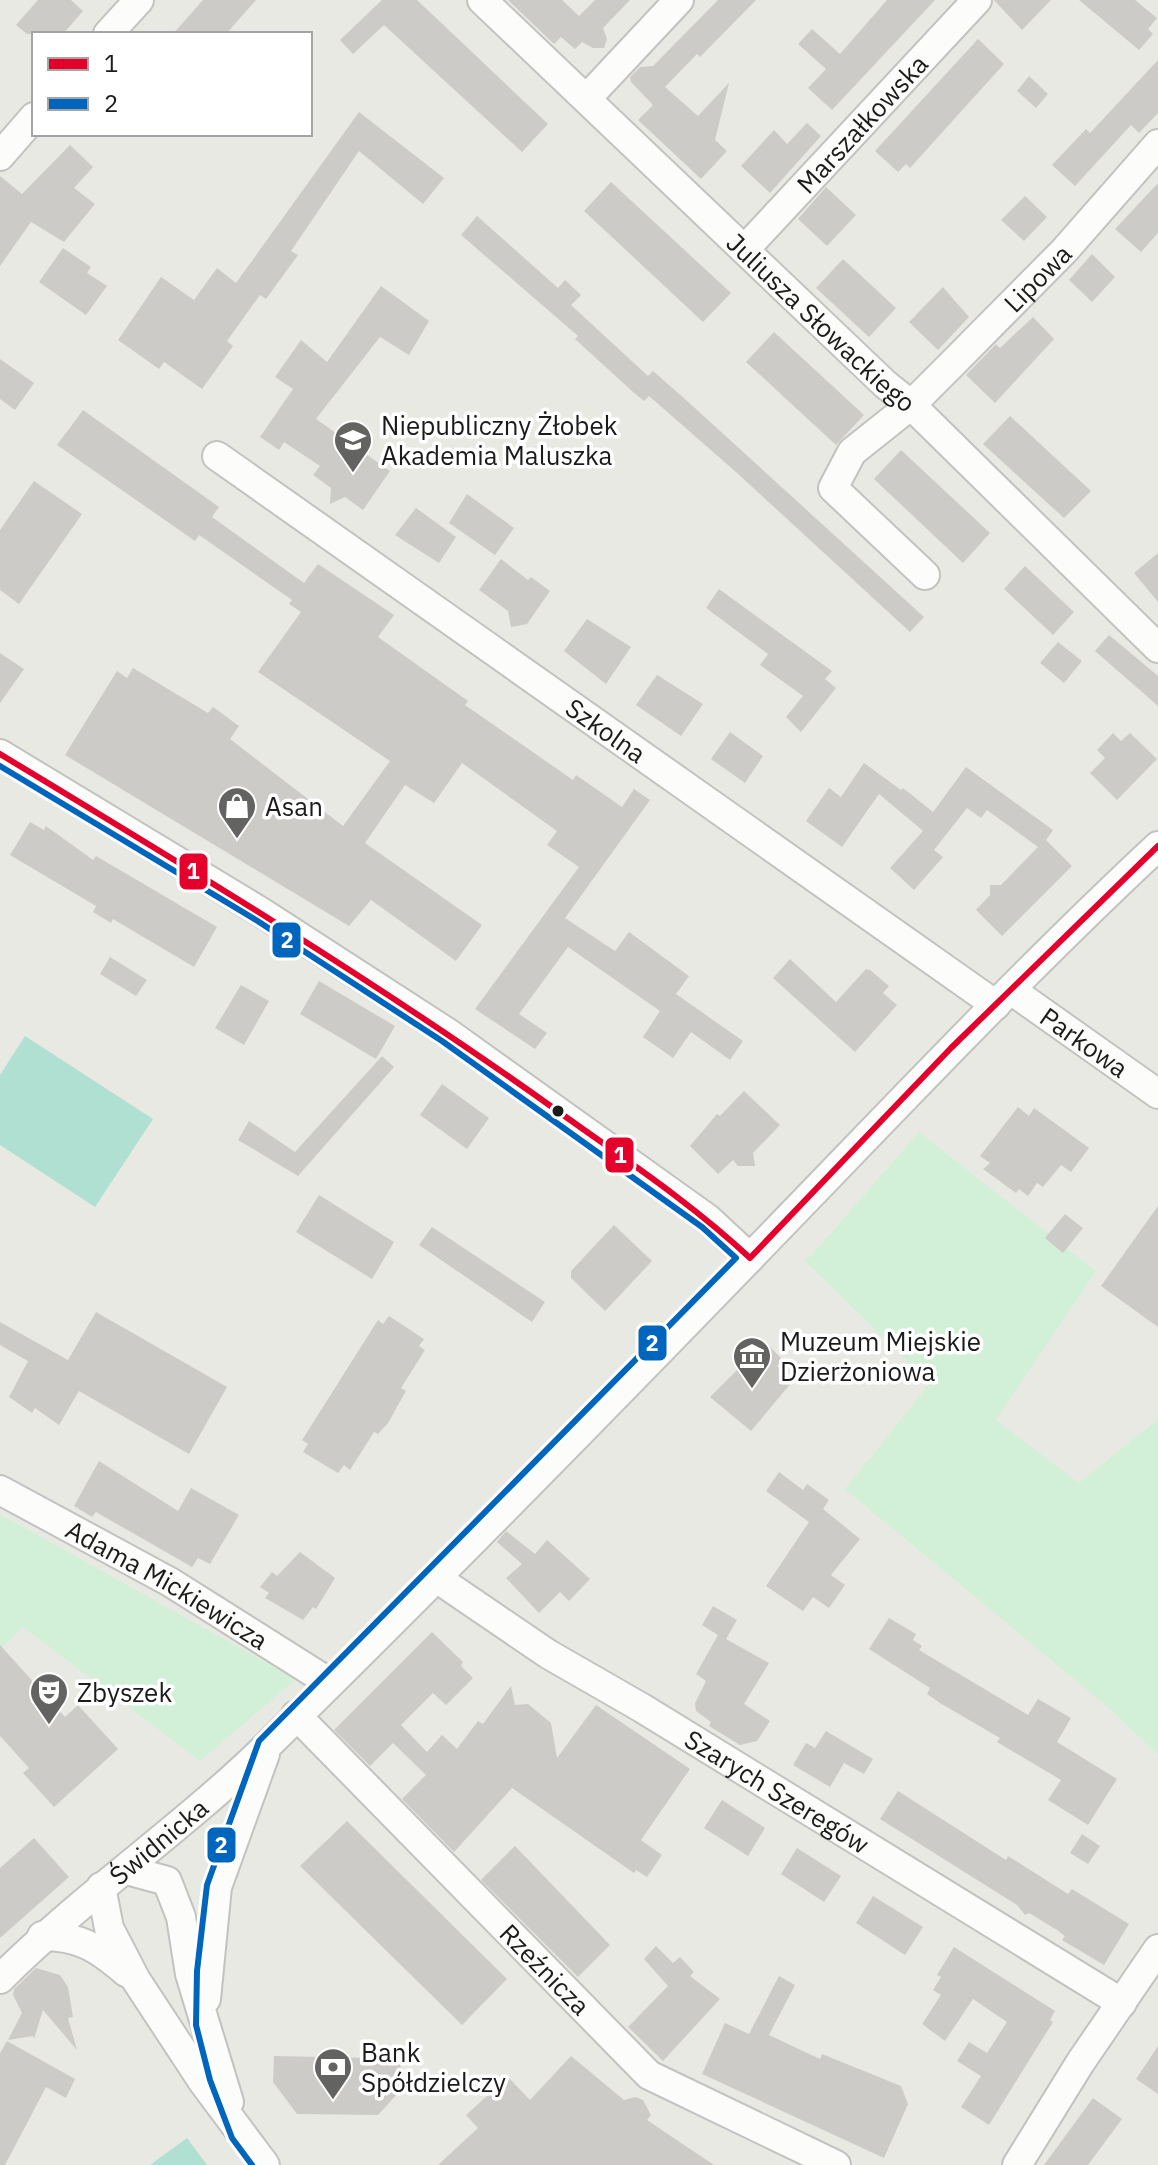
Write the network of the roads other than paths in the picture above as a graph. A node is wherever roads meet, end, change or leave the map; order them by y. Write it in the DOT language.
graph roads {
  1 [pos="139,0"];
  2 [pos="482,0"];
  3 [pos="679,0"];
  4 [pos="977,0"];
  5 [pos="110,32"];
  6 [pos="588,97"];
  7 [pos="32,119"];
  8 [pos="1158,144"];
  9 [pos="0,156"];
  10 [pos="746,248"];
  11 [pos="911,405"];
  12 [pos="217,456"];
  13 [pos="925,575"];
  14 [pos="1158,648"];
  15 [pos="0,754"];
  16 [pos="1158,846"];
  17 [pos="1004,997"];
  18 [pos="1158,1094"];
  19 [pos="750,1258"];
  20 [pos="0,1490"];
  21 [pos="435,1577"];
  22 [pos="330,1683"];
  23 [pos="296,1715"];
  24 [pos="268,1745"];
  25 [pos="127,1870"];
  26 [pos="101,1887"];
  27 [pos="42,1936"];
  28 [pos="1158,1949"];
  29 [pos="0,1979"];
  30 [pos="136,1980"];
  31 [pos="1122,2003"];
  32 [pos="206,2025"];
  33 [pos="241,2134"];
  34 [pos="265,2165"];
  35 [pos="836,2165"];
  36 [pos="1017,2165"];
  1 -- 5 [label="street"];
  2 -- 6 [label="street, Juliusza Słowackiego"];
  3 -- 6 [label="street"];
  4 -- 10 [label="street, Marszałkowska"];
  6 -- 10 [label="street, Juliusza Słowackiego"];
  7 -- 9 [label="street"];
  8 -- 11 [label="street, Lipowa"];
  10 -- 11 [label="street, Juliusza Słowackiego"];
  11 -- 13 [label="street, Lipowa"];
  11 -- 14 [label="street, Juliusza Słowackiego"];
  12 -- 17 [label="street, Szkolna"];
  15 -- 19 [label="street"];
  16 -- 17 [label="street, Świdnicka"];
  17 -- 18 [label="street, Parkowa"];
  17 -- 19 [label="street, Świdnicka"];
  19 -- 21 [label="street, Świdnicka"];
  20 -- 22 [label="street, Adama Mickiewicza"];
  21 -- 22 [label="street, Świdnicka"];
  21 -- 31 [label="street, Szarych Szeregów"];
  22 -- 23 [label="street, Świdnicka"];
  23 -- 24 [label="street, Świdnicka"];
  23 -- 35 [label="street, Rzeźnicza"];
  24 -- 25 [label="street, Świdnicka"];
  24 -- 32 [label="street"];
  25 -- 26 [label="street, Świdnicka"];
  25 -- 32 [label="street"];
  26 -- 27 [label="street, Świdnicka"];
  26 -- 30 [label="street"];
  27 -- 29 [label="street, Świdnicka"];
  27 -- 30 [label="street"];
  28 -- 31 [label="street"];
  30 -- 33 [label="street"];
  31 -- 36 [label="street"];
  32 -- 33 [label="street"];
  33 -- 34 [label="street"];
}
